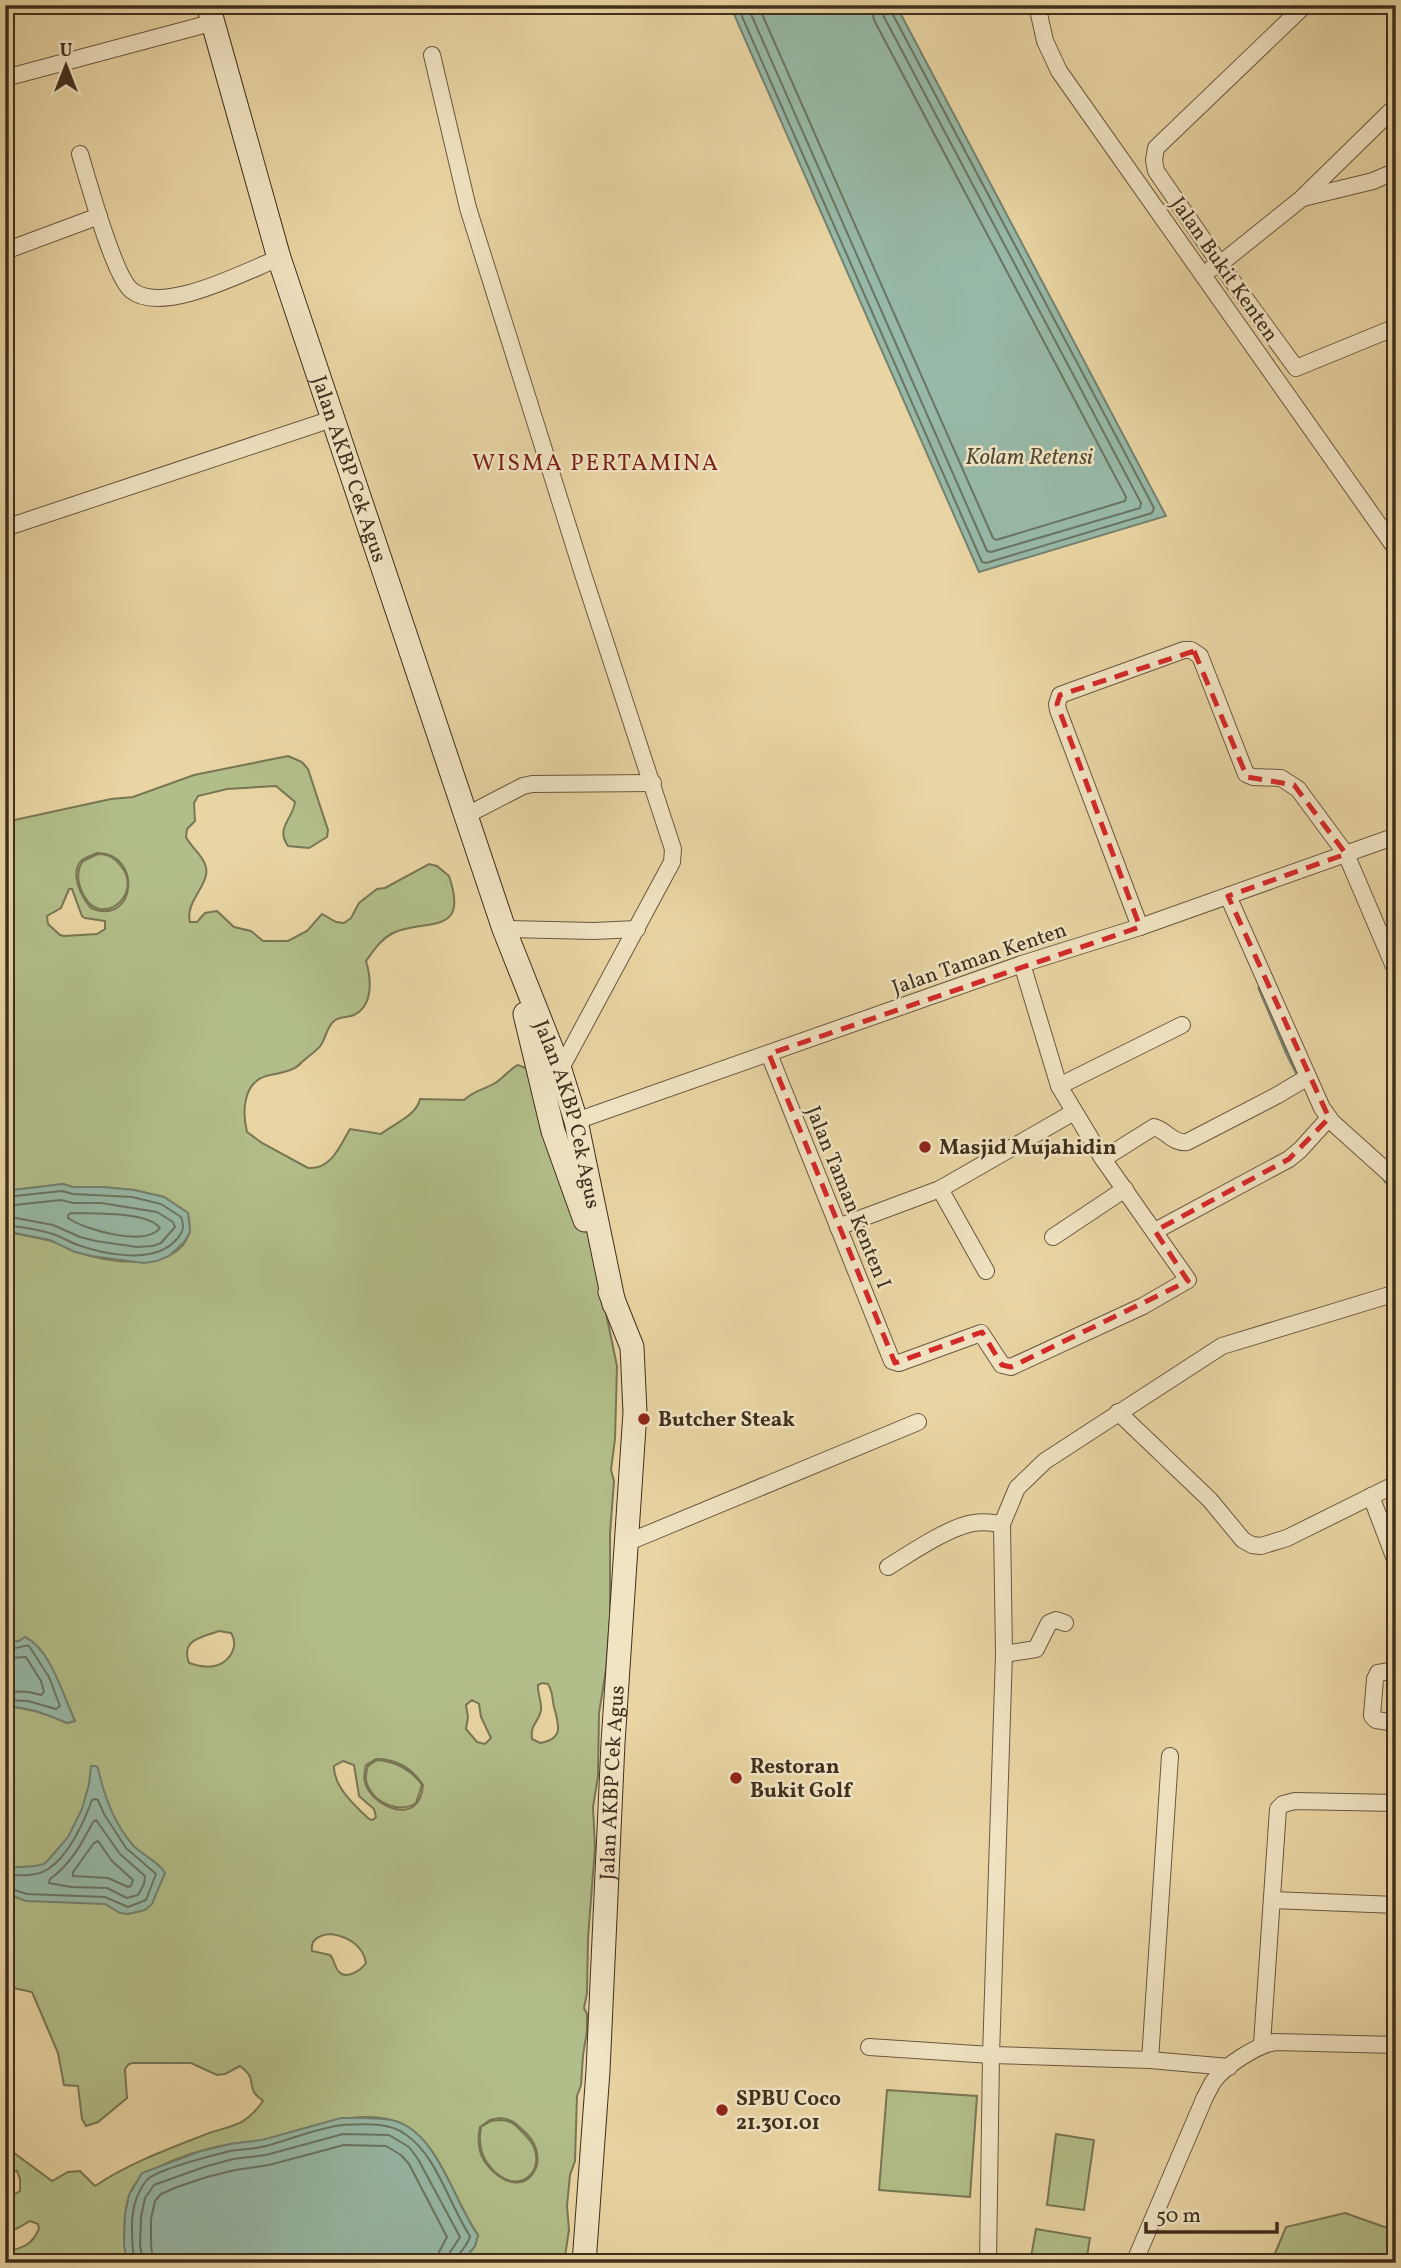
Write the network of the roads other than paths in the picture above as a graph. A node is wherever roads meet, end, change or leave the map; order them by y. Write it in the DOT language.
graph roads {
  1 [pos="1037,5"];
  2 [pos="1305,5"];
  3 [pos="209,14"];
  4 [pos="432,55"];
  5 [pos="5,78"];
  6 [pos="1396,106"];
  7 [pos="80,154"];
  8 [pos="1396,171"];
  9 [pos="1301,199"];
  10 [pos="99,216"];
  11 [pos="5,251"];
  12 [pos="279,257"];
  13 [pos="1220,264"];
  14 [pos="1203,275"];
  15 [pos="1396,327"];
  16 [pos="332,419"];
  17 [pos="5,528"];
  18 [pos="1396,549"];
  19 [pos="653,783"];
  20 [pos="467,816"];
  21 [pos="1396,836"];
  22 [pos="1346,854"];
  23 [pos="1228,896"];
  24 [pos="1140,927"];
  25 [pos="504,929"];
  26 [pos="637,929"];
  27 [pos="1022,964"];
  28 [pos="1396,971"];
  29 [pos="1182,1025"];
  30 [pos="769,1054"];
  31 [pos="560,1070"];
  32 [pos="1308,1077"];
  33 [pos="1059,1086"];
  34 [pos="1074,1112"];
  35 [pos="1327,1119"];
  36 [pos="576,1121"];
  37 [pos="1103,1159"];
  38 [pos="1391,1175"];
  39 [pos="940,1189"];
  40 [pos="1125,1189"];
  41 [pos="838,1227"];
  42 [pos="1155,1231"];
  43 [pos="1053,1237"];
  44 [pos="986,1272"];
  45 [pos="1396,1293"];
  46 [pos="614,1304"];
  47 [pos="1118,1412"];
  48 [pos="918,1422"];
  49 [pos="1396,1484"];
  50 [pos="1371,1496"];
  51 [pos="1002,1524"];
  52 [pos="626,1544"];
  53 [pos="1396,1562"];
  54 [pos="888,1567"];
  55 [pos="1065,1623"];
  56 [pos="1004,1654"];
  57 [pos="1396,1670"];
  58 [pos="1396,1723"];
  59 [pos="1170,1756"];
  60 [pos="1396,1802"];
  61 [pos="1272,1900"];
  62 [pos="1396,1905"];
  63 [pos="1262,2044"];
  64 [pos="1396,2045"];
  65 [pos="869,2047"];
  66 [pos="991,2055"];
  67 [pos="1150,2060"];
  68 [pos="1229,2067"];
  69 [pos="584,2263"];
  70 [pos="988,2263"];
  71 [pos="1134,2263"];
  1 -- 14 [label="street, Jalan Bukit Kenten"];
  2 -- 13 [label="street"];
  3 -- 5 [label="street"];
  3 -- 12 [label="main road, Jalan AKBP Cek Agus"];
  4 -- 19 [label="street"];
  6 -- 9 [label="street"];
  7 -- 10 [label="street"];
  8 -- 9 [label="street"];
  9 -- 13 [label="street"];
  10 -- 11 [label="street"];
  10 -- 12 [label="street"];
  12 -- 16 [label="main road, Jalan AKBP Cek Agus"];
  13 -- 14 [label="street"];
  13 -- 15 [label="street"];
  14 -- 18 [label="street, Jalan Bukit Kenten"];
  16 -- 17 [label="street"];
  16 -- 20 [label="main road, Jalan AKBP Cek Agus"];
  19 -- 20 [label="street"];
  19 -- 26 [label="street"];
  20 -- 25 [label="main road, Jalan AKBP Cek Agus"];
  21 -- 22 [label="street, Jalan Taman Kenten"];
  22 -- 23 [label="street, Jalan Taman Kenten"];
  22 -- 24 [label="street"];
  22 -- 28 [label="street"];
  23 -- 24 [label="street, Jalan Taman Kenten"];
  23 -- 32 [label="street"];
  24 -- 27 [label="street, Jalan Taman Kenten"];
  25 -- 26 [label="street"];
  25 -- 31 [label="main road, Jalan AKBP Cek Agus"];
  25 -- 46 [label="main road, Jalan AKBP Cek Agus"];
  26 -- 31 [label="street"];
  27 -- 30 [label="street, Jalan Taman Kenten"];
  27 -- 33 [label="street"];
  29 -- 33 [label="street"];
  30 -- 36 [label="street, Jalan Taman Kenten"];
  30 -- 41 [label="street, Jalan Taman Kenten I"];
  31 -- 36 [label="main road, Jalan AKBP Cek Agus"];
  32 -- 35 [label="street"];
  32 -- 37 [label="street"];
  33 -- 34 [label="street"];
  34 -- 37 [label="street"];
  34 -- 39 [label="street"];
  35 -- 38 [label="street"];
  35 -- 42 [label="street"];
  36 -- 46 [label="main road, Jalan AKBP Cek Agus"];
  37 -- 40 [label="street"];
  39 -- 41 [label="street"];
  39 -- 44 [label="street"];
  40 -- 42 [label="street"];
  40 -- 43 [label="street"];
  41 -- 42 [label="street, Jalan Taman Kenten I"];
  45 -- 47 [label="street"];
  46 -- 52 [label="main road, Jalan AKBP Cek Agus"];
  47 -- 50 [label="street"];
  47 -- 51 [label="street"];
  48 -- 52 [label="street"];
  49 -- 50 [label="street"];
  50 -- 53 [label="street"];
  51 -- 54 [label="street"];
  51 -- 56 [label="street"];
  52 -- 69 [label="main road, Jalan AKBP Cek Agus"];
  55 -- 56 [label="street"];
  56 -- 66 [label="street"];
  57 -- 58 [label="street"];
  59 -- 67 [label="street"];
  60 -- 61 [label="street"];
  61 -- 62 [label="street"];
  61 -- 63 [label="street"];
  63 -- 64 [label="street"];
  63 -- 68 [label="street"];
  65 -- 66 [label="street"];
  66 -- 67 [label="street"];
  66 -- 70 [label="street"];
  67 -- 68 [label="street"];
  68 -- 71 [label="street"];
}
